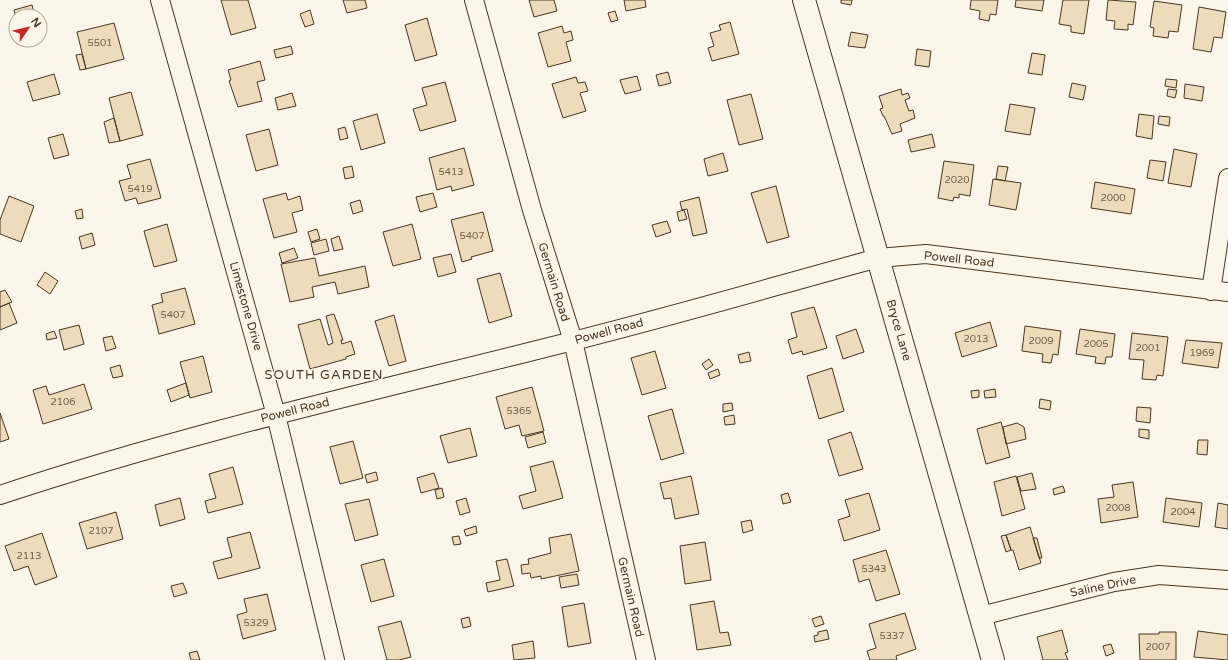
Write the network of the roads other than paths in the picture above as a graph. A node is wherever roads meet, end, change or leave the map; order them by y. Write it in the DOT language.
graph roads {
  1 [pos="160,0"];
  2 [pos="474,0"];
  3 [pos="804,0"];
  4 [pos="1228,178"];
  5 [pos="878,258"];
  6 [pos="1219,292"];
  7 [pos="572,341"];
  8 [pos="276,415"];
  9 [pos="0,495"];
  10 [pos="1228,580"];
  11 [pos="981,616"];
  12 [pos="335,660"];
  13 [pos="646,660"];
  14 [pos="993,660"];
  1 -- 8 [label="street, Limestone Drive"];
  2 -- 7 [label="street, Germain Road"];
  3 -- 5 [label="street, Bryce Lane"];
  4 -- 6 [label="street"];
  5 -- 6 [label="street, Powell Road"];
  5 -- 7 [label="street, Powell Road"];
  5 -- 11 [label="street, Bryce Lane"];
  7 -- 8 [label="street, Powell Road"];
  7 -- 13 [label="street, Germain Road"];
  8 -- 9 [label="street, Powell Road"];
  8 -- 12 [label="street, Limestone Drive"];
  10 -- 11 [label="street, Saline Drive"];
  11 -- 14 [label="street, Bryce Lane"];
}
